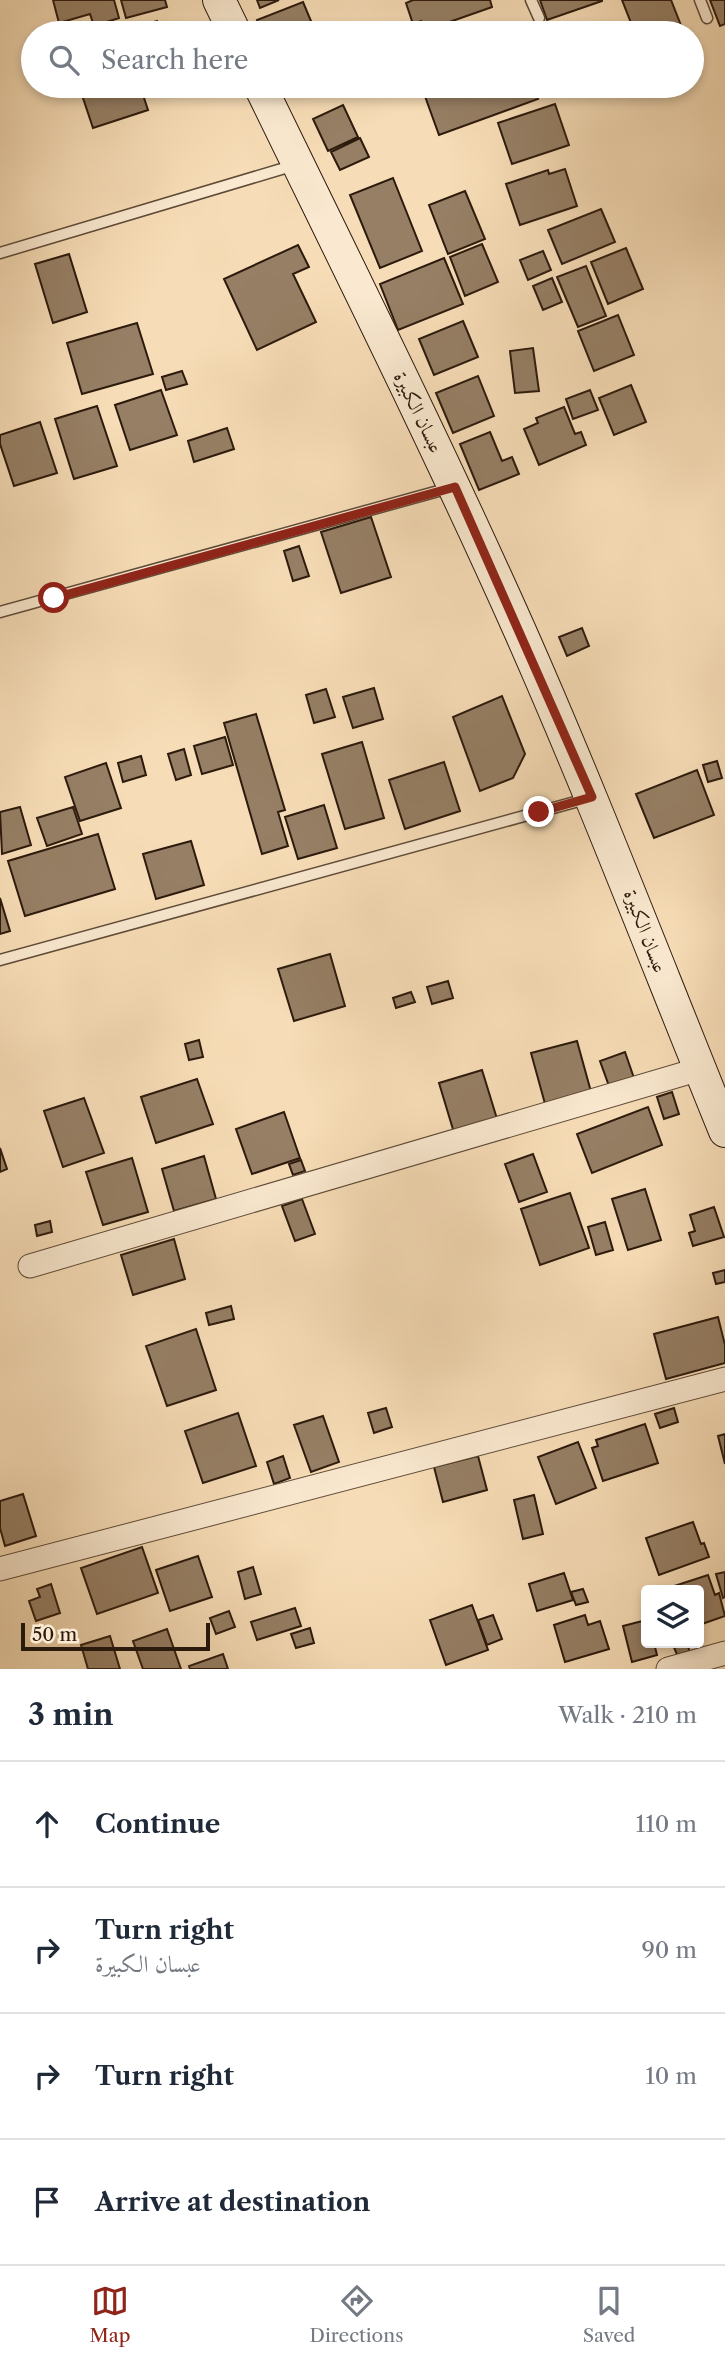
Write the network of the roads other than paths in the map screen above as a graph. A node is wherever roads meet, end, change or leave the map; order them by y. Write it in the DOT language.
graph roads {
  1 [pos="219,0"];
  2 [pos="531,0"];
  3 [pos="700,0"];
  4 [pos="539,18"];
  5 [pos="707,18"];
  6 [pos="229,21"];
  7 [pos="266,98"];
  8 [pos="298,164"];
  9 [pos="0,253"];
  10 [pos="455,487"];
  11 [pos="0,612"];
  12 [pos="592,797"];
  13 [pos="0,960"];
  14 [pos="699,1069"];
  15 [pos="725,1131"];
  16 [pos="30,1266"];
  17 [pos="725,1379"];
  18 [pos="0,1569"];
  19 [pos="725,1653"];
  20 [pos="668,1669"];
  1 -- 6 [label="main road"];
  2 -- 4 [label="lane"];
  3 -- 5 [label="lane"];
  7 -- 8 [label="main road, عبسان الكبيرة"];
  8 -- 9 [label="lane"];
  8 -- 10 [label="main road, عبسان الكبيرة"];
  10 -- 11 [label="lane"];
  10 -- 12 [label="main road, عبسان الكبيرة"];
  12 -- 13 [label="lane"];
  12 -- 14 [label="main road, عبسان الكبيرة"];
  14 -- 15 [label="main road, عبسان الكبيرة"];
  14 -- 16 [label="street"];
  17 -- 18 [label="street"];
  19 -- 20 [label="street"];
}
